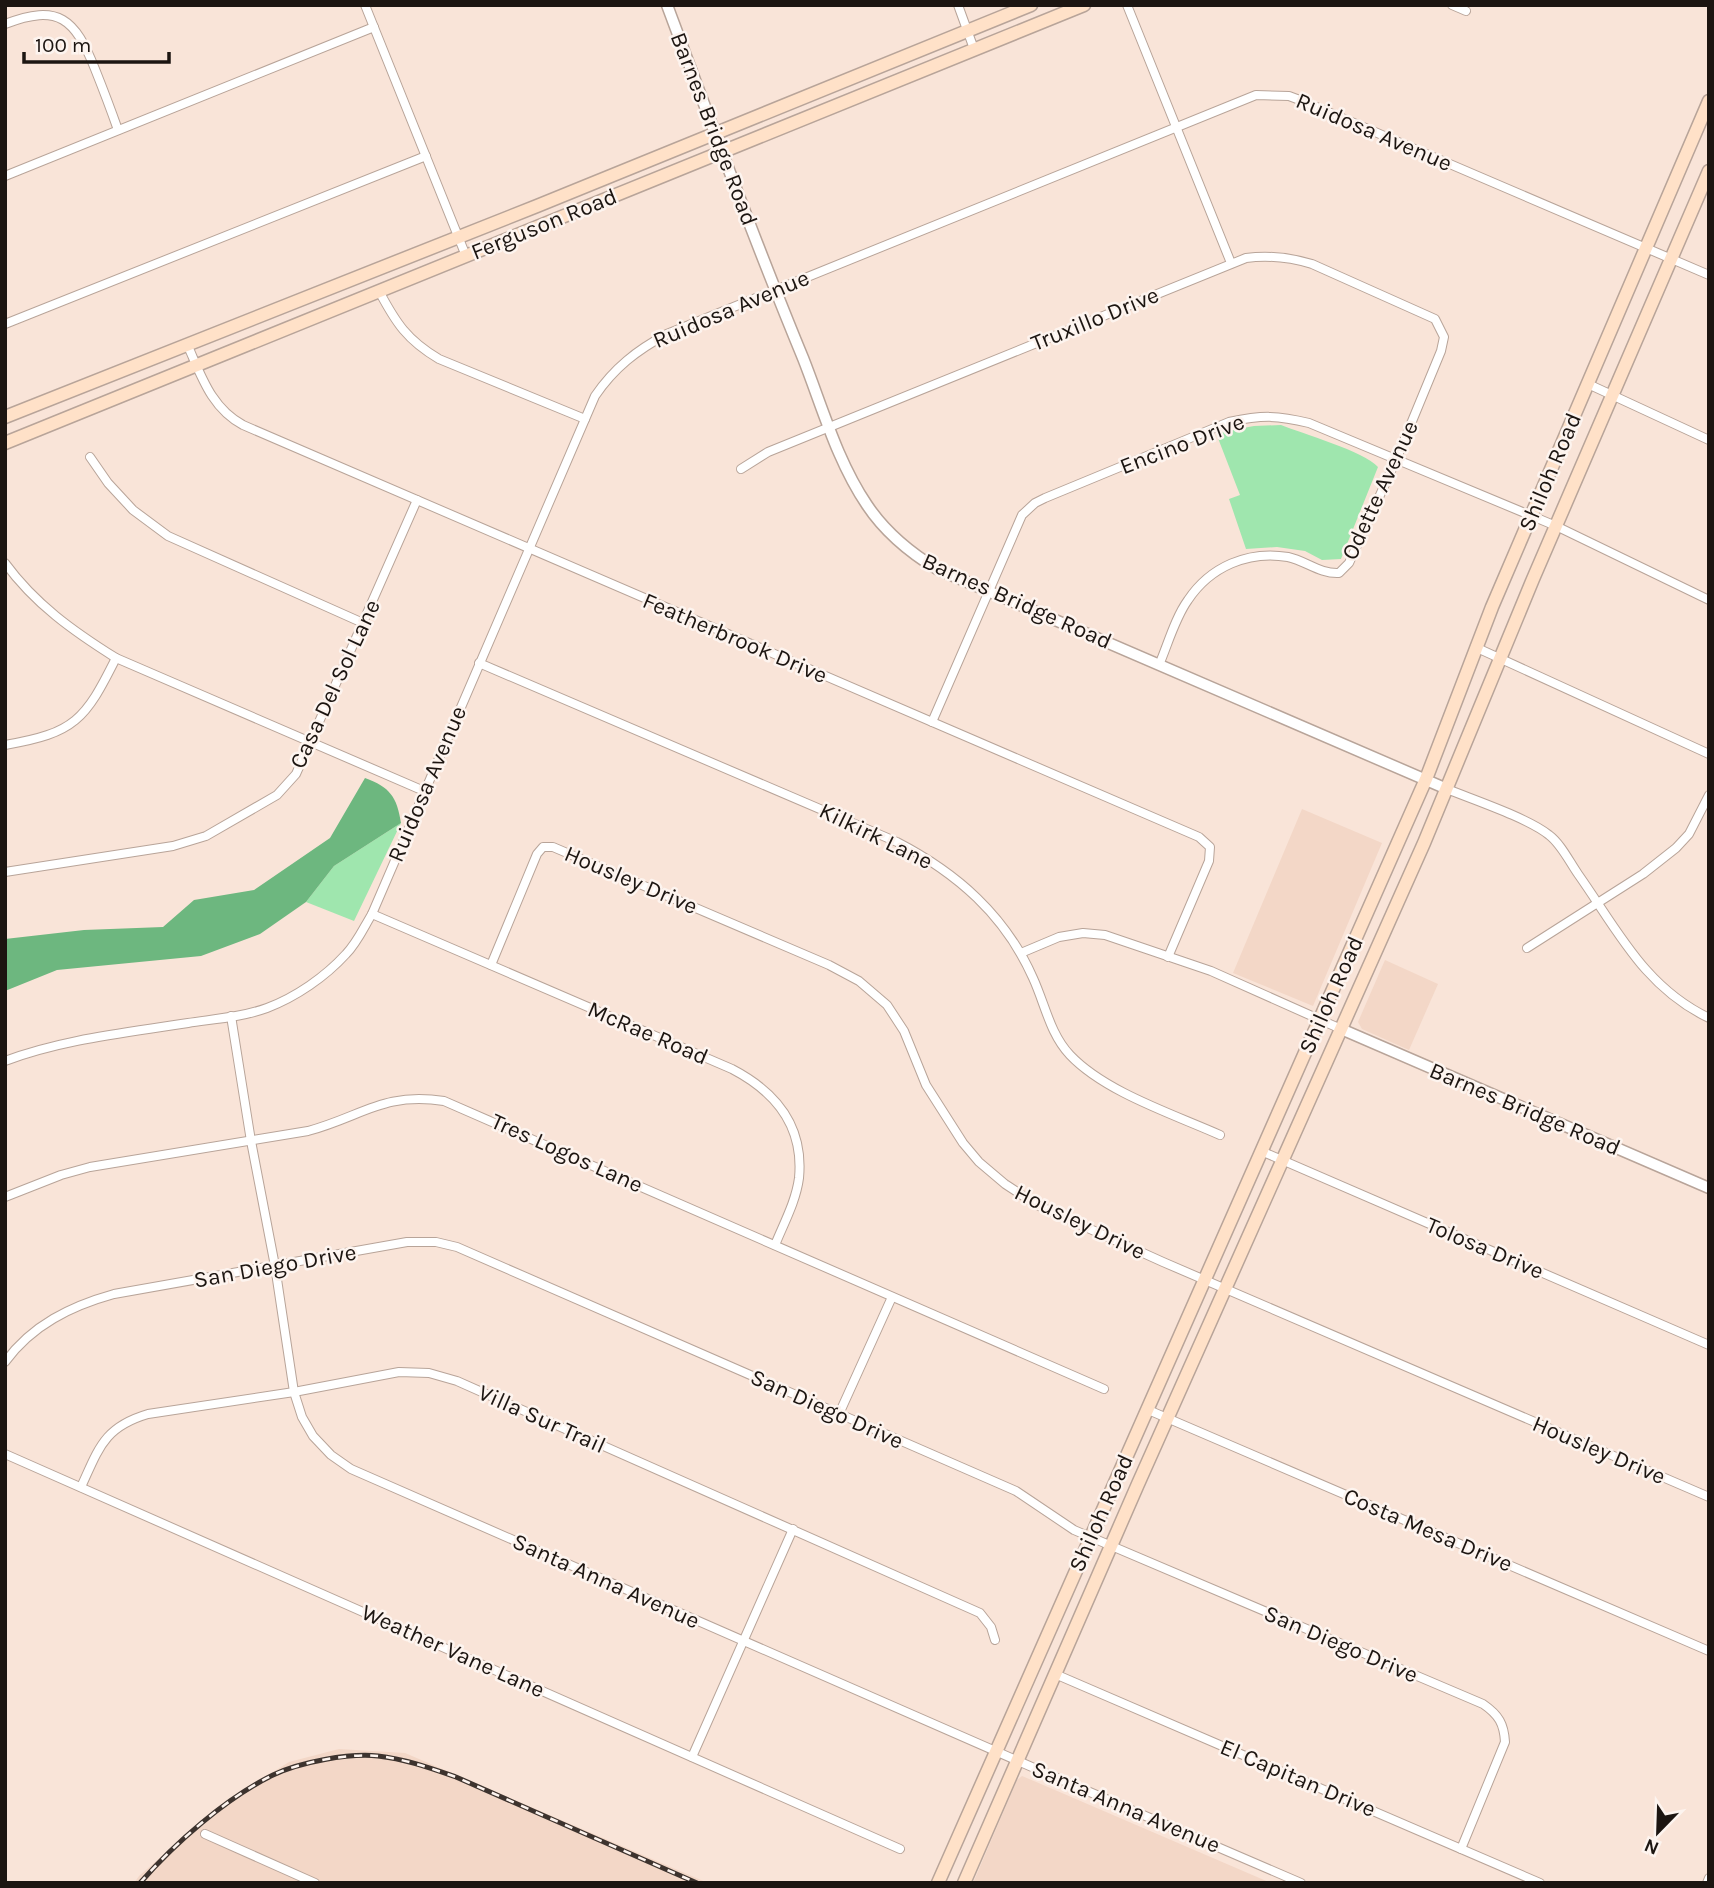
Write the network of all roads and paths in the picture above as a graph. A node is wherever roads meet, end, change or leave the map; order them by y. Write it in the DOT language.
graph roads {
  1 [pos="365,5"];
  2 [pos="667,5"];
  3 [pos="957,5"];
  4 [pos="1031,5"];
  5 [pos="1084,5"];
  6 [pos="1127,5"];
  7 [pos="1452,5"];
  8 [pos="1466,12"];
  9 [pos="5,24"];
  10 [pos="374,27"];
  11 [pos="968,31"];
  12 [pos="974,49"];
  13 [pos="1709,101"];
  14 [pos="1176,127"];
  15 [pos="118,130"];
  16 [pos="716,134"];
  17 [pos="723,152"];
  18 [pos="426,156"];
  19 [pos="1709,171"];
  20 [pos="5,176"];
  21 [pos="458,237"];
  22 [pos="1646,248"];
  23 [pos="466,256"];
  24 [pos="1671,258"];
  25 [pos="1231,263"];
  26 [pos="1709,275"];
  27 [pos="774,290"];
  28 [pos="379,291"];
  29 [pos="5,324"];
  30 [pos="1444,337"];
  31 [pos="187,344"];
  32 [pos="196,365"];
  33 [pos="1588,384"];
  34 [pos="1612,396"];
  35 [pos="5,417"];
  36 [pos="585,419"];
  37 [pos="830,426"];
  38 [pos="1709,440"];
  39 [pos="5,443"];
  40 [pos="90,457"];
  41 [pos="1396,460"];
  42 [pos="741,469"];
  43 [pos="417,500"];
  44 [pos="1532,517"];
  45 [pos="1556,526"];
  46 [pos="530,549"];
  47 [pos="5,563"];
  48 [pos="988,591"];
  49 [pos="1709,600"];
  50 [pos="363,623"];
  51 [pos="1475,647"];
  52 [pos="116,658"];
  53 [pos="1501,659"];
  54 [pos="479,663"];
  55 [pos="1159,665"];
  56 [pos="932,722"];
  57 [pos="310,743"];
  58 [pos="5,745"];
  59 [pos="1709,754"];
  60 [pos="1426,779"];
  61 [pos="1447,789"];
  62 [pos="424,791"];
  63 [pos="1709,795"];
  64 [pos="5,872"];
  65 [pos="1599,903"];
  66 [pos="372,914"];
  67 [pos="1527,948"];
  68 [pos="1021,953"];
  69 [pos="1168,957"];
  70 [pos="491,965"];
  71 [pos="231,1016"];
  72 [pos="1709,1018"];
  73 [pos="1321,1019"];
  74 [pos="1341,1029"];
  75 [pos="5,1061"];
  76 [pos="1220,1135"];
  77 [pos="251,1141"];
  78 [pos="1261,1151"];
  79 [pos="1282,1160"];
  80 [pos="1709,1188"];
  81 [pos="5,1197"];
  82 [pos="775,1245"];
  83 [pos="275,1266"];
  84 [pos="1203,1280"];
  85 [pos="1225,1289"];
  86 [pos="892,1297"];
  87 [pos="1709,1345"];
  88 [pos="5,1362"];
  89 [pos="1104,1389"];
  90 [pos="294,1392"];
  91 [pos="1146,1409"];
  92 [pos="839,1415"];
  93 [pos="1167,1418"];
  94 [pos="5,1454"];
  95 [pos="82,1487"];
  96 [pos="1709,1497"];
  97 [pos="793,1529"];
  98 [pos="1091,1537"];
  99 [pos="1112,1546"];
  100 [pos="995,1640"];
  101 [pos="744,1641"];
  102 [pos="1709,1651"];
  103 [pos="1055,1674"];
  104 [pos="996,1751"];
  105 [pos="692,1757"];
  106 [pos="1017,1761"];
  107 [pos="205,1834"];
  108 [pos="900,1849"];
  109 [pos="1461,1849"];
  110 [pos="1709,1878"];
  111 [pos="306,1881"];
  112 [pos="316,1883"];
  113 [pos="938,1883"];
  114 [pos="964,1883"];
  115 [pos="1301,1883"];
  116 [pos="1540,1883"];
  117 [pos="1707,1883"];
  1 -- 10 [label="street"];
  2 -- 16 [label="street, Barnes Bridge Road"];
  3 -- 11 [label="street"];
  4 -- 11 [label="main road, Ferguson Road"];
  5 -- 12 [label="main road, Ferguson Road"];
  6 -- 14 [label="street"];
  7 -- 8 [label="street"];
  9 -- 15 [label="street"];
  10 -- 15 [label="street"];
  10 -- 18 [label="street"];
  11 -- 12 [label="street"];
  11 -- 16 [label="main road, Ferguson Road"];
  12 -- 17 [label="main road, Ferguson Road"];
  13 -- 22 [label="main road, Shiloh Road"];
  14 -- 22 [label="street, Ruidosa Avenue"];
  14 -- 25 [label="street"];
  14 -- 27 [label="street, Ruidosa Avenue"];
  15 -- 20 [label="street"];
  16 -- 17 [label="street, Barnes Bridge Road"];
  16 -- 21 [label="main road, Ferguson Road"];
  17 -- 23 [label="main road, Ferguson Road"];
  17 -- 27 [label="street, Barnes Bridge Road"];
  18 -- 21 [label="street"];
  18 -- 29 [label="street"];
  19 -- 24 [label="main road, Shiloh Road"];
  21 -- 23 [label="street"];
  21 -- 31 [label="main road, Ferguson Road"];
  22 -- 24 [label="street, Ruidosa Avenue"];
  22 -- 33 [label="main road, Shiloh Road"];
  23 -- 28 [label="main road, Ferguson Road"];
  24 -- 26 [label="street, Ruidosa Avenue"];
  24 -- 34 [label="main road, Shiloh Road"];
  25 -- 30 [label="street, Truxillo Drive"];
  25 -- 37 [label="street, Truxillo Drive"];
  27 -- 36 [label="street, Ruidosa Avenue"];
  27 -- 37 [label="street, Barnes Bridge Road"];
  28 -- 32 [label="main road, Ferguson Road"];
  28 -- 36 [label="street"];
  30 -- 41 [label="street, Odette Avenue"];
  31 -- 32 [label="street, Featherbrook Drive"];
  31 -- 35 [label="main road, Ferguson Road"];
  32 -- 39 [label="main road, Ferguson Road"];
  32 -- 43 [label="street, Featherbrook Drive"];
  33 -- 34 [label="street"];
  33 -- 44 [label="main road, Shiloh Road"];
  34 -- 38 [label="street"];
  34 -- 45 [label="main road, Shiloh Road"];
  36 -- 46 [label="street, Ruidosa Avenue"];
  37 -- 42 [label="street, Truxillo Drive"];
  37 -- 48 [label="street, Barnes Bridge Road"];
  40 -- 50 [label="street"];
  41 -- 44 [label="street, Encino Drive"];
  41 -- 48 [label="street, Encino Drive"];
  41 -- 55 [label="street, Odette Avenue"];
  43 -- 46 [label="street, Featherbrook Drive"];
  43 -- 50 [label="street, Casa Del Sol Lane"];
  44 -- 45 [label="street, Encino Drive"];
  44 -- 51 [label="main road, Shiloh Road"];
  45 -- 49 [label="street, Encino Drive"];
  45 -- 53 [label="main road, Shiloh Road"];
  46 -- 54 [label="street, Ruidosa Avenue"];
  46 -- 56 [label="street, Featherbrook Drive"];
  47 -- 52 [label="street"];
  48 -- 55 [label="street, Barnes Bridge Road"];
  48 -- 56 [label="street, Encino Drive"];
  50 -- 57 [label="street, Casa Del Sol Lane"];
  51 -- 53 [label="street"];
  51 -- 60 [label="main road, Shiloh Road"];
  52 -- 57 [label="street"];
  52 -- 58 [label="street"];
  53 -- 59 [label="street"];
  53 -- 61 [label="main road, Shiloh Road"];
  54 -- 62 [label="street, Ruidosa Avenue"];
  54 -- 68 [label="street, Kilkirk Lane"];
  55 -- 60 [label="street, Barnes Bridge Road"];
  56 -- 69 [label="street, Featherbrook Drive"];
  57 -- 62 [label="street"];
  57 -- 64 [label="street, Casa Del Sol Lane"];
  60 -- 61 [label="street, Barnes Bridge Road"];
  60 -- 73 [label="main road, Shiloh Road"];
  61 -- 65 [label="street"];
  61 -- 74 [label="main road, Shiloh Road"];
  62 -- 66 [label="street, Ruidosa Avenue"];
  63 -- 65 [label="street"];
  65 -- 67 [label="street"];
  65 -- 72 [label="street"];
  66 -- 70 [label="street, McRae Road"];
  66 -- 71 [label="street, Ruidosa Avenue"];
  68 -- 69 [label="street"];
  68 -- 76 [label="street, Kilkirk Lane"];
  69 -- 73 [label="street"];
  70 -- 82 [label="street, McRae Road"];
  70 -- 84 [label="street, Housley Drive"];
  71 -- 75 [label="street, Ruidosa Avenue"];
  71 -- 77 [label="street, Santa Anna Avenue"];
  73 -- 74 [label="street"];
  73 -- 78 [label="main road, Shiloh Road"];
  74 -- 79 [label="main road, Shiloh Road"];
  74 -- 80 [label="street, Barnes Bridge Road"];
  77 -- 81 [label="street, Tres Logos Lane"];
  77 -- 82 [label="street, Tres Logos Lane"];
  77 -- 83 [label="street, Santa Anna Avenue"];
  78 -- 79 [label="street, Tolosa Drive"];
  78 -- 84 [label="main road, Shiloh Road"];
  79 -- 85 [label="main road, Shiloh Road"];
  79 -- 87 [label="street, Tolosa Drive"];
  82 -- 86 [label="street, Tres Logos Lane"];
  83 -- 88 [label="street, San Diego Drive"];
  83 -- 90 [label="street, Santa Anna Avenue"];
  83 -- 92 [label="street, San Diego Drive"];
  84 -- 85 [label="street, Housley Drive"];
  84 -- 91 [label="main road, Shiloh Road"];
  85 -- 93 [label="main road, Shiloh Road"];
  85 -- 96 [label="street, Housley Drive"];
  86 -- 89 [label="street, Tres Logos Lane"];
  86 -- 92 [label="street"];
  90 -- 95 [label="street, Villa Sur Trail"];
  90 -- 97 [label="street, Villa Sur Trail"];
  90 -- 101 [label="street, Santa Anna Avenue"];
  91 -- 93 [label="street, Costa Mesa Drive"];
  91 -- 98 [label="main road, Shiloh Road"];
  92 -- 98 [label="street, San Diego Drive"];
  93 -- 99 [label="main road, Shiloh Road"];
  93 -- 102 [label="street, Costa Mesa Drive"];
  94 -- 95 [label="street, Weather Vane Lane"];
  95 -- 105 [label="street, Weather Vane Lane"];
  97 -- 100 [label="street, Villa Sur Trail"];
  97 -- 101 [label="street"];
  98 -- 99 [label="street, San Diego Drive"];
  98 -- 104 [label="main road, Shiloh Road"];
  99 -- 103 [label="main road, Shiloh Road"];
  99 -- 109 [label="street, San Diego Drive"];
  101 -- 104 [label="street, Santa Anna Avenue"];
  101 -- 105 [label="street"];
  103 -- 106 [label="main road, Shiloh Road"];
  103 -- 109 [label="street, El Capitan Drive"];
  104 -- 106 [label="street, Santa Anna Avenue"];
  104 -- 113 [label="main road, Shiloh Road"];
  105 -- 108 [label="street, Weather Vane Lane"];
  106 -- 114 [label="main road, Shiloh Road"];
  106 -- 115 [label="street, Santa Anna Avenue"];
  107 -- 111 [label="street"];
  109 -- 116 [label="street, El Capitan Drive"];
  110 -- 117 [label="street"];
  111 -- 112 [label="street"];
}
